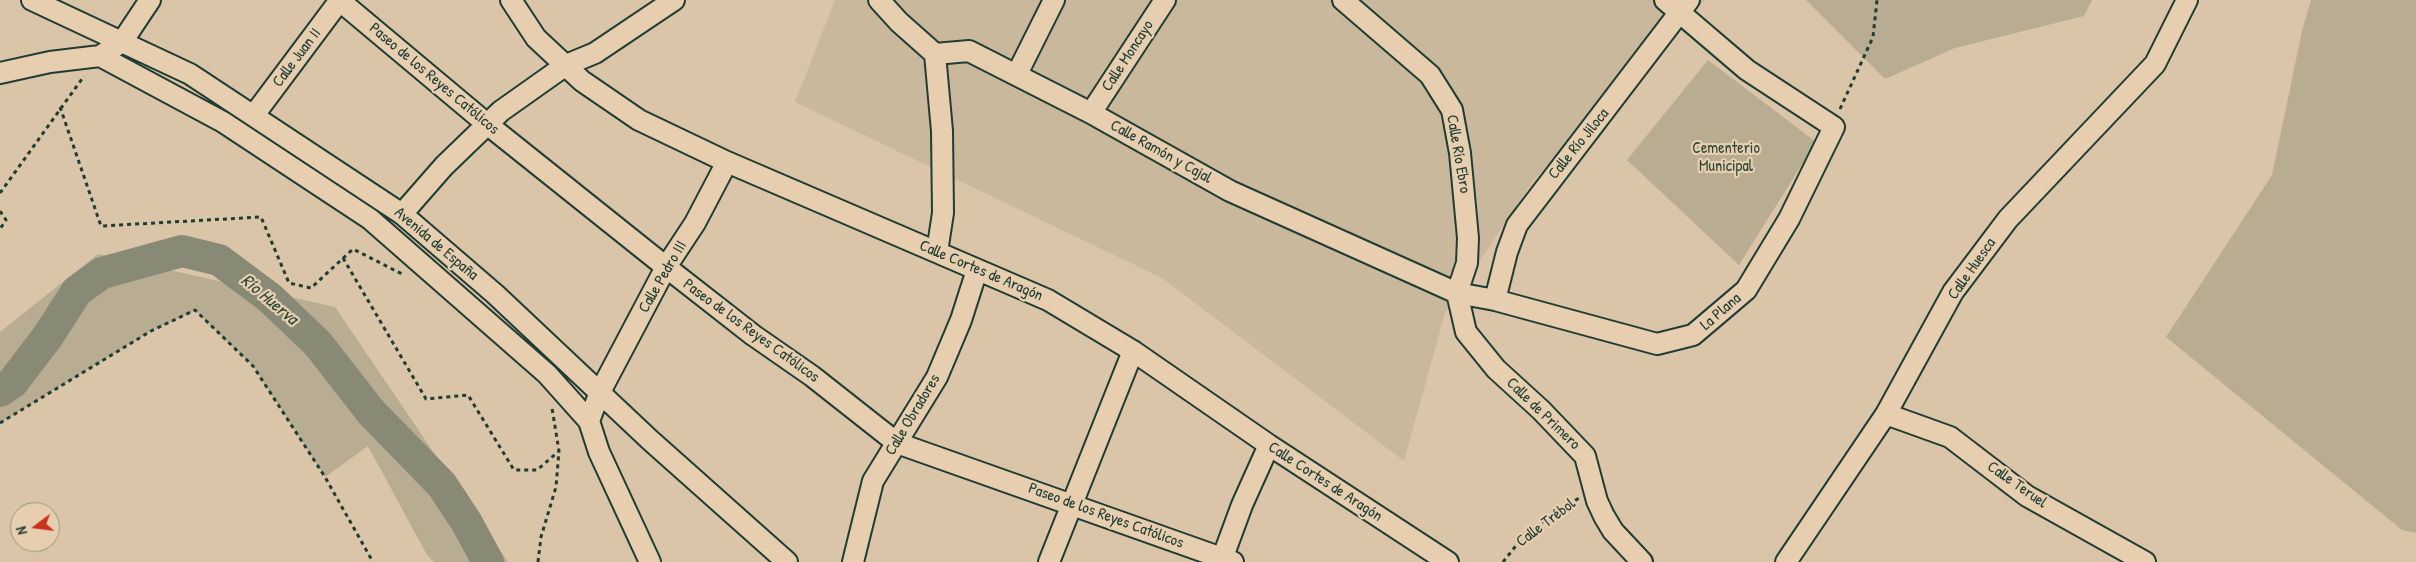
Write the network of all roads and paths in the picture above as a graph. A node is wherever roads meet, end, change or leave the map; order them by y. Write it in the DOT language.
graph roads {
  1 [pos="32,0"];
  2 [pos="150,0"];
  3 [pos="340,0"];
  4 [pos="511,0"];
  5 [pos="674,0"];
  6 [pos="879,0"];
  7 [pos="1054,0"];
  8 [pos="1165,0"];
  9 [pos="1342,0"];
  10 [pos="1877,0"];
  11 [pos="2187,0"];
  12 [pos="1678,4"];
  13 [pos="122,42"];
  14 [pos="935,54"];
  15 [pos="100,56"];
  16 [pos="566,65"];
  17 [pos="0,73"];
  18 [pos="1017,74"];
  19 [pos="60,107"];
  20 [pos="1091,113"];
  21 [pos="254,115"];
  22 [pos="487,124"];
  23 [pos="1834,127"];
  24 [pos="727,162"];
  25 [pos="0,193"];
  26 [pos="0,211"];
  27 [pos="402,214"];
  28 [pos="0,229"];
  29 [pos="937,252"];
  30 [pos="343,258"];
  31 [pos="395,265"];
  32 [pos="666,267"];
  33 [pos="978,270"];
  34 [pos="1457,293"];
  35 [pos="1495,300"];
  36 [pos="1133,351"];
  37 [pos="600,392"];
  38 [pos="551,403"];
  39 [pos="1886,414"];
  40 [pos="589,421"];
  41 [pos="0,423"];
  42 [pos="897,443"];
  43 [pos="1269,445"];
  44 [pos="558,451"];
  45 [pos="1593,487"];
  46 [pos="1072,506"];
  47 [pos="1225,561"];
  48 [pos="374,562"];
  49 [pos="538,562"];
  50 [pos="650,562"];
  51 [pos="787,562"];
  52 [pos="853,562"];
  53 [pos="1049,562"];
  54 [pos="1448,562"];
  55 [pos="1503,562"];
  56 [pos="1642,562"];
  57 [pos="1786,562"];
  58 [pos="2145,562"];
  1 -- 13 [label="street, Avenida de España"];
  2 -- 13 [label="street"];
  3 -- 21 [label="street, Calle Juan II"];
  3 -- 22 [label="street, Paseo de los Reyes Católicos"];
  4 -- 16 [label="street, Calle Cortes de Aragón"];
  5 -- 16 [label="street"];
  6 -- 14 [label="street"];
  7 -- 18 [label="street"];
  8 -- 20 [label="street, Calle Moncayo"];
  9 -- 34 [label="street, Calle Río Ebro"];
  10 -- 23 [label="path"];
  11 -- 39 [label="street, Calle Huesca"];
  12 -- 23 [label="street"];
  12 -- 35 [label="street, Calle Río Jiloca"];
  13 -- 15 [label="street"];
  13 -- 21 [label="street, Avenida de España"];
  14 -- 18 [label="street, Calle Ramón y Cajal"];
  14 -- 29 [label="street"];
  15 -- 17 [label="street"];
  15 -- 19 [label="path"];
  15 -- 40 [label="street"];
  16 -- 22 [label="street"];
  16 -- 24 [label="street, Calle Cortes de Aragón"];
  18 -- 20 [label="street, Calle Ramón y Cajal"];
  19 -- 25 [label="path"];
  19 -- 30 [label="path"];
  20 -- 34 [label="street, Calle Ramón y Cajal"];
  21 -- 27 [label="street, Avenida de España"];
  22 -- 27 [label="street"];
  22 -- 32 [label="street, Paseo de los Reyes Católicos"];
  23 -- 35 [label="street, La Plana"];
  24 -- 29 [label="street, Calle Cortes de Aragón"];
  24 -- 32 [label="street, Calle Pedro III"];
  26 -- 28 [label="path"];
  27 -- 37 [label="street, Avenida de España"];
  29 -- 33 [label="street, Calle Cortes de Aragón"];
  30 -- 31 [label="path"];
  30 -- 44 [label="path"];
  32 -- 37 [label="street, Calle Pedro III"];
  32 -- 42 [label="street, Paseo de los Reyes Católicos"];
  33 -- 36 [label="street, Calle Cortes de Aragón"];
  33 -- 42 [label="street, Calle Obradores"];
  34 -- 35 [label="street, La Plana"];
  34 -- 45 [label="street, Calle de Primero"];
  36 -- 43 [label="street, Calle Cortes de Aragón"];
  36 -- 46 [label="street"];
  37 -- 40 [label="street, Calle Pedro III"];
  37 -- 51 [label="street, Avenida de España"];
  38 -- 44 [label="path"];
  39 -- 57 [label="street, Calle Huesca"];
  39 -- 58 [label="street, Calle Teruel"];
  40 -- 50 [label="street"];
  41 -- 48 [label="path"];
  42 -- 46 [label="street, Paseo de los Reyes Católicos"];
  42 -- 52 [label="street, Calle Obradores"];
  43 -- 47 [label="street"];
  43 -- 54 [label="street, Calle Cortes de Aragón"];
  44 -- 49 [label="path"];
  45 -- 55 [label="path, Calle Trébol"];
  45 -- 56 [label="street, Calle de Primero"];
  46 -- 47 [label="street, Paseo de los Reyes Católicos"];
  46 -- 53 [label="street"];
}
